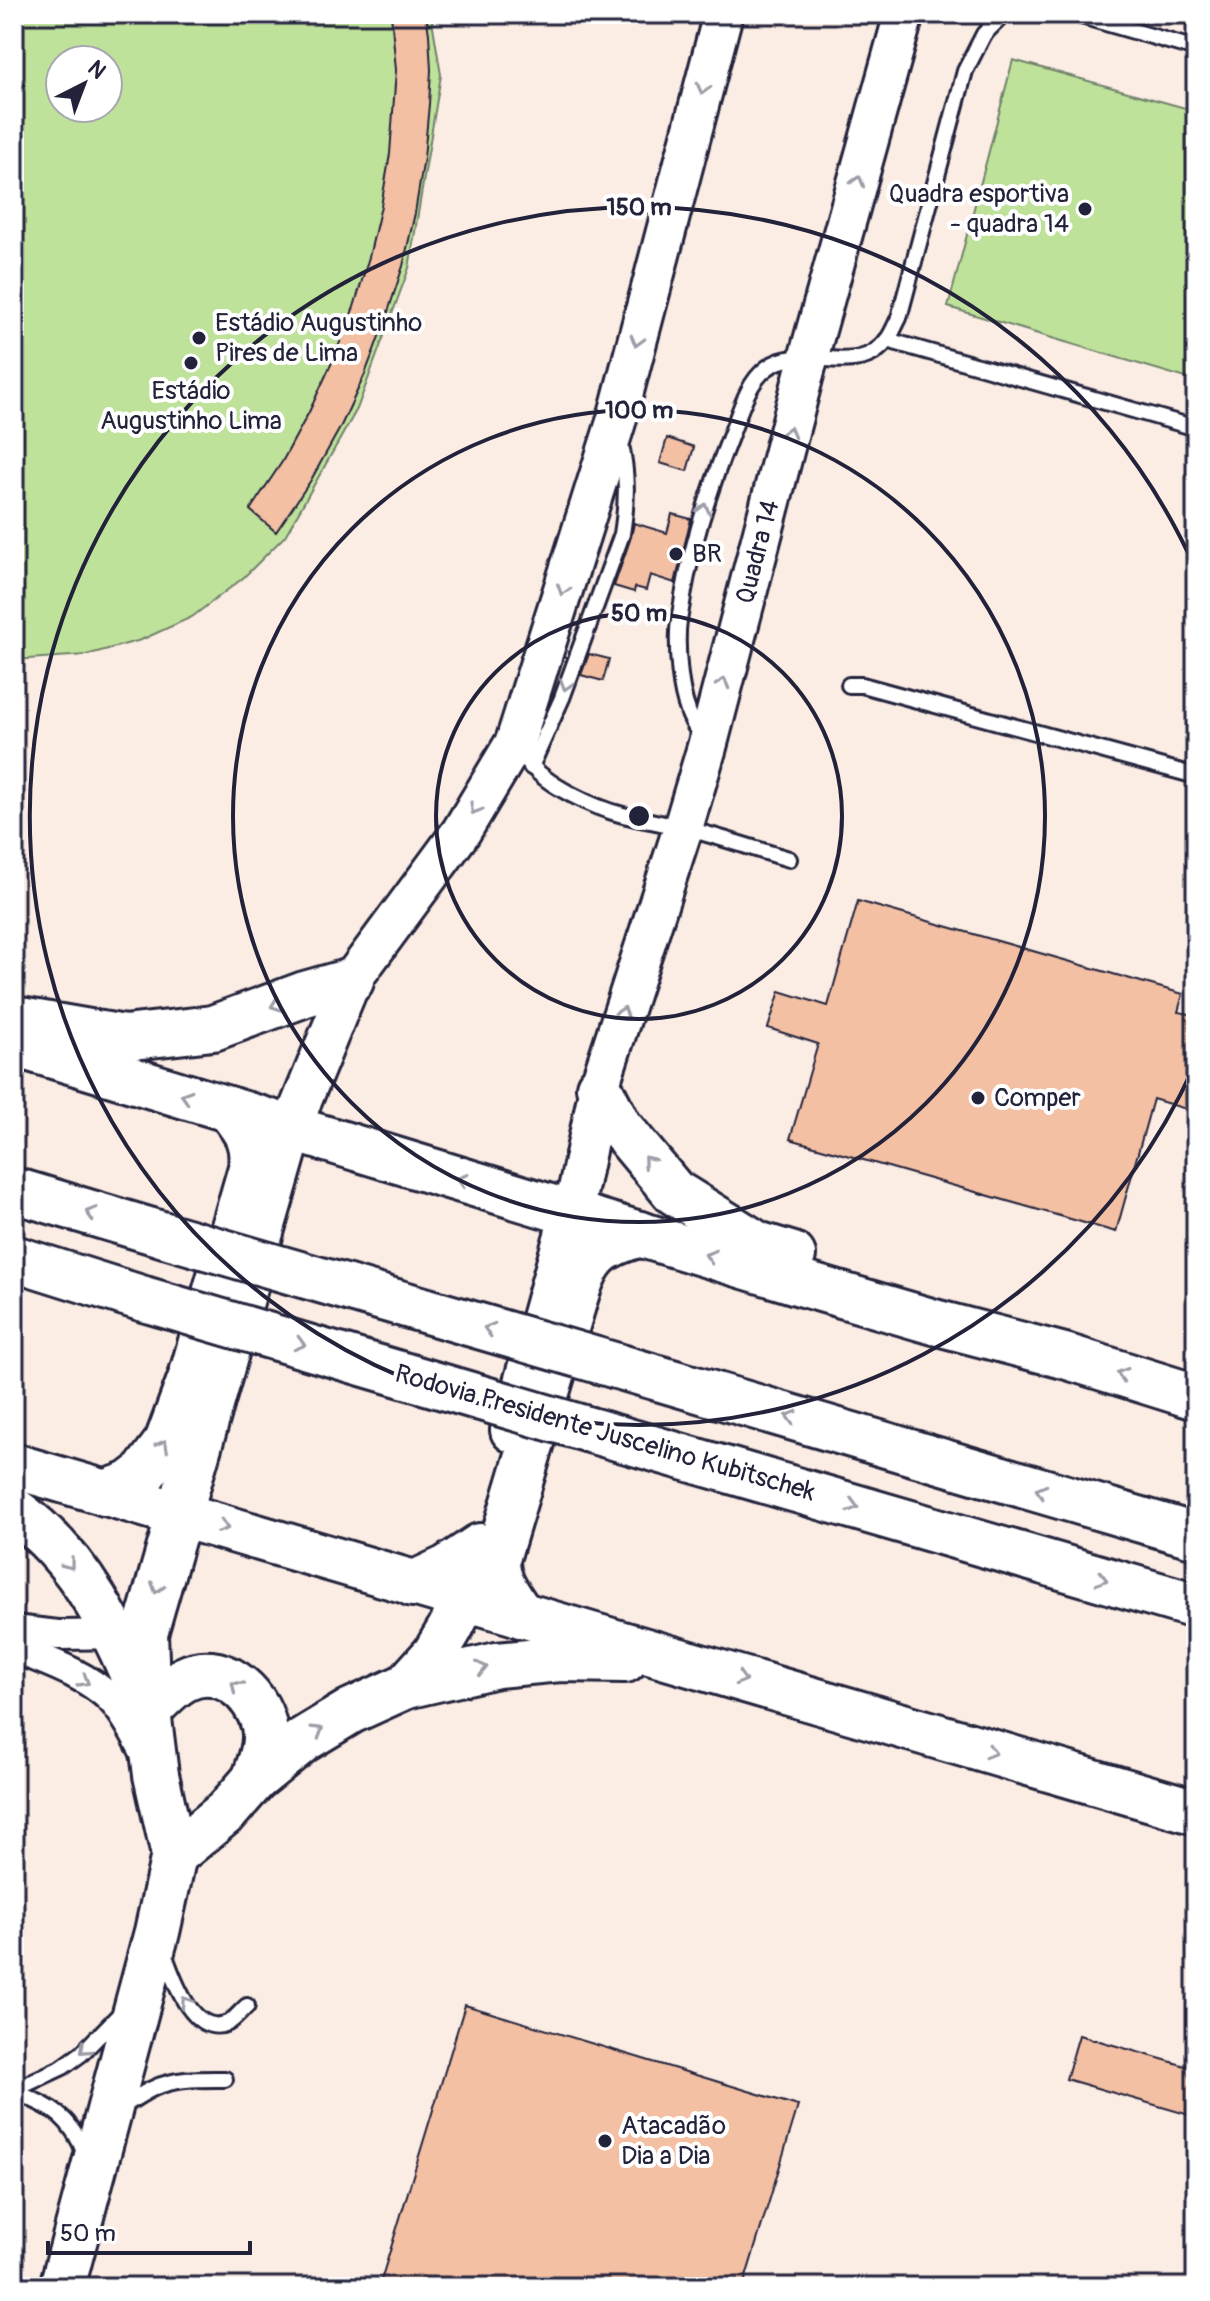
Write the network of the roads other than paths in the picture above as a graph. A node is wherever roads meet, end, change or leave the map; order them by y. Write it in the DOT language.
graph roads {
  1 [pos="723,14"];
  2 [pos="904,14"];
  3 [pos="1004,14"];
  4 [pos="1074,14"];
  5 [pos="1196,49"];
  6 [pos="887,340"];
  7 [pos="808,359"];
  8 [pos="1196,428"];
  9 [pos="849,685"];
  10 [pos="707,747"];
  11 [pos="523,754"];
  12 [pos="1196,776"];
  13 [pos="683,828"];
  14 [pos="789,859"];
  15 [pos="351,981"];
  16 [pos="14,1019"];
  17 [pos="14,1044"];
  18 [pos="599,1087"];
  19 [pos="229,1109"];
  20 [pos="291,1128"];
  21 [pos="14,1190"];
  22 [pos="573,1214"];
  23 [pos="641,1234"];
  24 [pos="14,1258"];
  25 [pos="1068,1357"];
  26 [pos="1196,1397"];
  27 [pos="14,1466"];
  28 [pos="105,1493"];
  29 [pos="14,1510"];
  30 [pos="180,1514"];
  31 [pos="1196,1536"];
  32 [pos="480,1546"];
  33 [pos="413,1584"];
  34 [pos="465,1599"];
  35 [pos="1196,1606"];
  36 [pos="521,1615"];
  37 [pos="14,1630"];
  38 [pos="130,1634"];
  39 [pos="14,1648"];
  40 [pos="679,1661"];
  41 [pos="406,1686"];
  42 [pos="148,1711"];
  43 [pos="156,1775"];
  44 [pos="254,1780"];
  45 [pos="1196,1812"];
  46 [pos="174,1855"];
  47 [pos="157,1932"];
  48 [pos="140,1994"];
  49 [pos="247,2006"];
  50 [pos="225,2079"];
  51 [pos="14,2090"];
  52 [pos="108,2114"];
  53 [pos="87,2194"];
  54 [pos="62,2287"];
  1 -- 11 [label="main road, one-way"];
  7 -- 2 [label="main road, Quadra 14, one-way"];
  3 -- 6 [label="lane"];
  4 -- 5 [label="lane"];
  6 -- 7 [label="lane"];
  6 -- 8 [label="lane"];
  10 -- 7 [label="main road, Quadra 14, one-way"];
  10 -- 7 [label="lane, one-way"];
  9 -- 12 [label="lane"];
  10 -- 13 [label="main road, Quadra 14"];
  11 -- 13 [label="lane"];
  11 -- 15 [label="main road, one-way"];
  13 -- 14 [label="lane"];
  18 -- 13 [label="main road, Quadra 14, one-way"];
  15 -- 16 [label="main road, one-way"];
  15 -- 20 [label="main road"];
  19 -- 17 [label="main road, one-way"];
  18 -- 22 [label="main road, Quadra 14"];
  25 -- 18 [label="main road, one-way"];
  19 -- 20 [label="main road"];
  28 -- 19 [label="main road, one-way"];
  22 -- 20 [label="main road, one-way"];
  20 -- 30 [label="main road"];
  31 -- 21 [label="main road, one-way, bridge"];
  22 -- 23 [label="main road"];
  22 -- 32 [label="main road"];
  25 -- 23 [label="main road, one-way"];
  23 -- 36 [label="main road"];
  24 -- 35 [label="main road, Rodovia Presidente Juscelino Kubitschek, one-way, bridge"];
  26 -- 25 [label="main road, one-way"];
  27 -- 28 [label="main road"];
  28 -- 30 [label="main road"];
  29 -- 38 [label="main road, one-way"];
  30 -- 33 [label="main road, one-way"];
  30 -- 38 [label="main road, one-way"];
  32 -- 33 [label="main road"];
  32 -- 34 [label="main road"];
  33 -- 34 [label="main road"];
  34 -- 36 [label="main road"];
  34 -- 41 [label="main road"];
  36 -- 40 [label="main road"];
  37 -- 38 [label="street"];
  38 -- 42 [label="main road"];
  39 -- 43 [label="street, one-way"];
  41 -- 40 [label="main road, one-way"];
  40 -- 45 [label="main road, one-way"];
  44 -- 41 [label="main road, one-way"];
  42 -- 43 [label="main road"];
  44 -- 42 [label="main road, one-way"];
  43 -- 46 [label="main road"];
  44 -- 46 [label="main road"];
  46 -- 47 [label="main road"];
  47 -- 48 [label="main road"];
  49 -- 47 [label="lane, one-way"];
  48 -- 51 [label="lane, one-way"];
  48 -- 52 [label="main road"];
  50 -- 52 [label="lane"];
  51 -- 53 [label="lane"];
  52 -- 53 [label="main road"];
  53 -- 54 [label="main road"];
}
